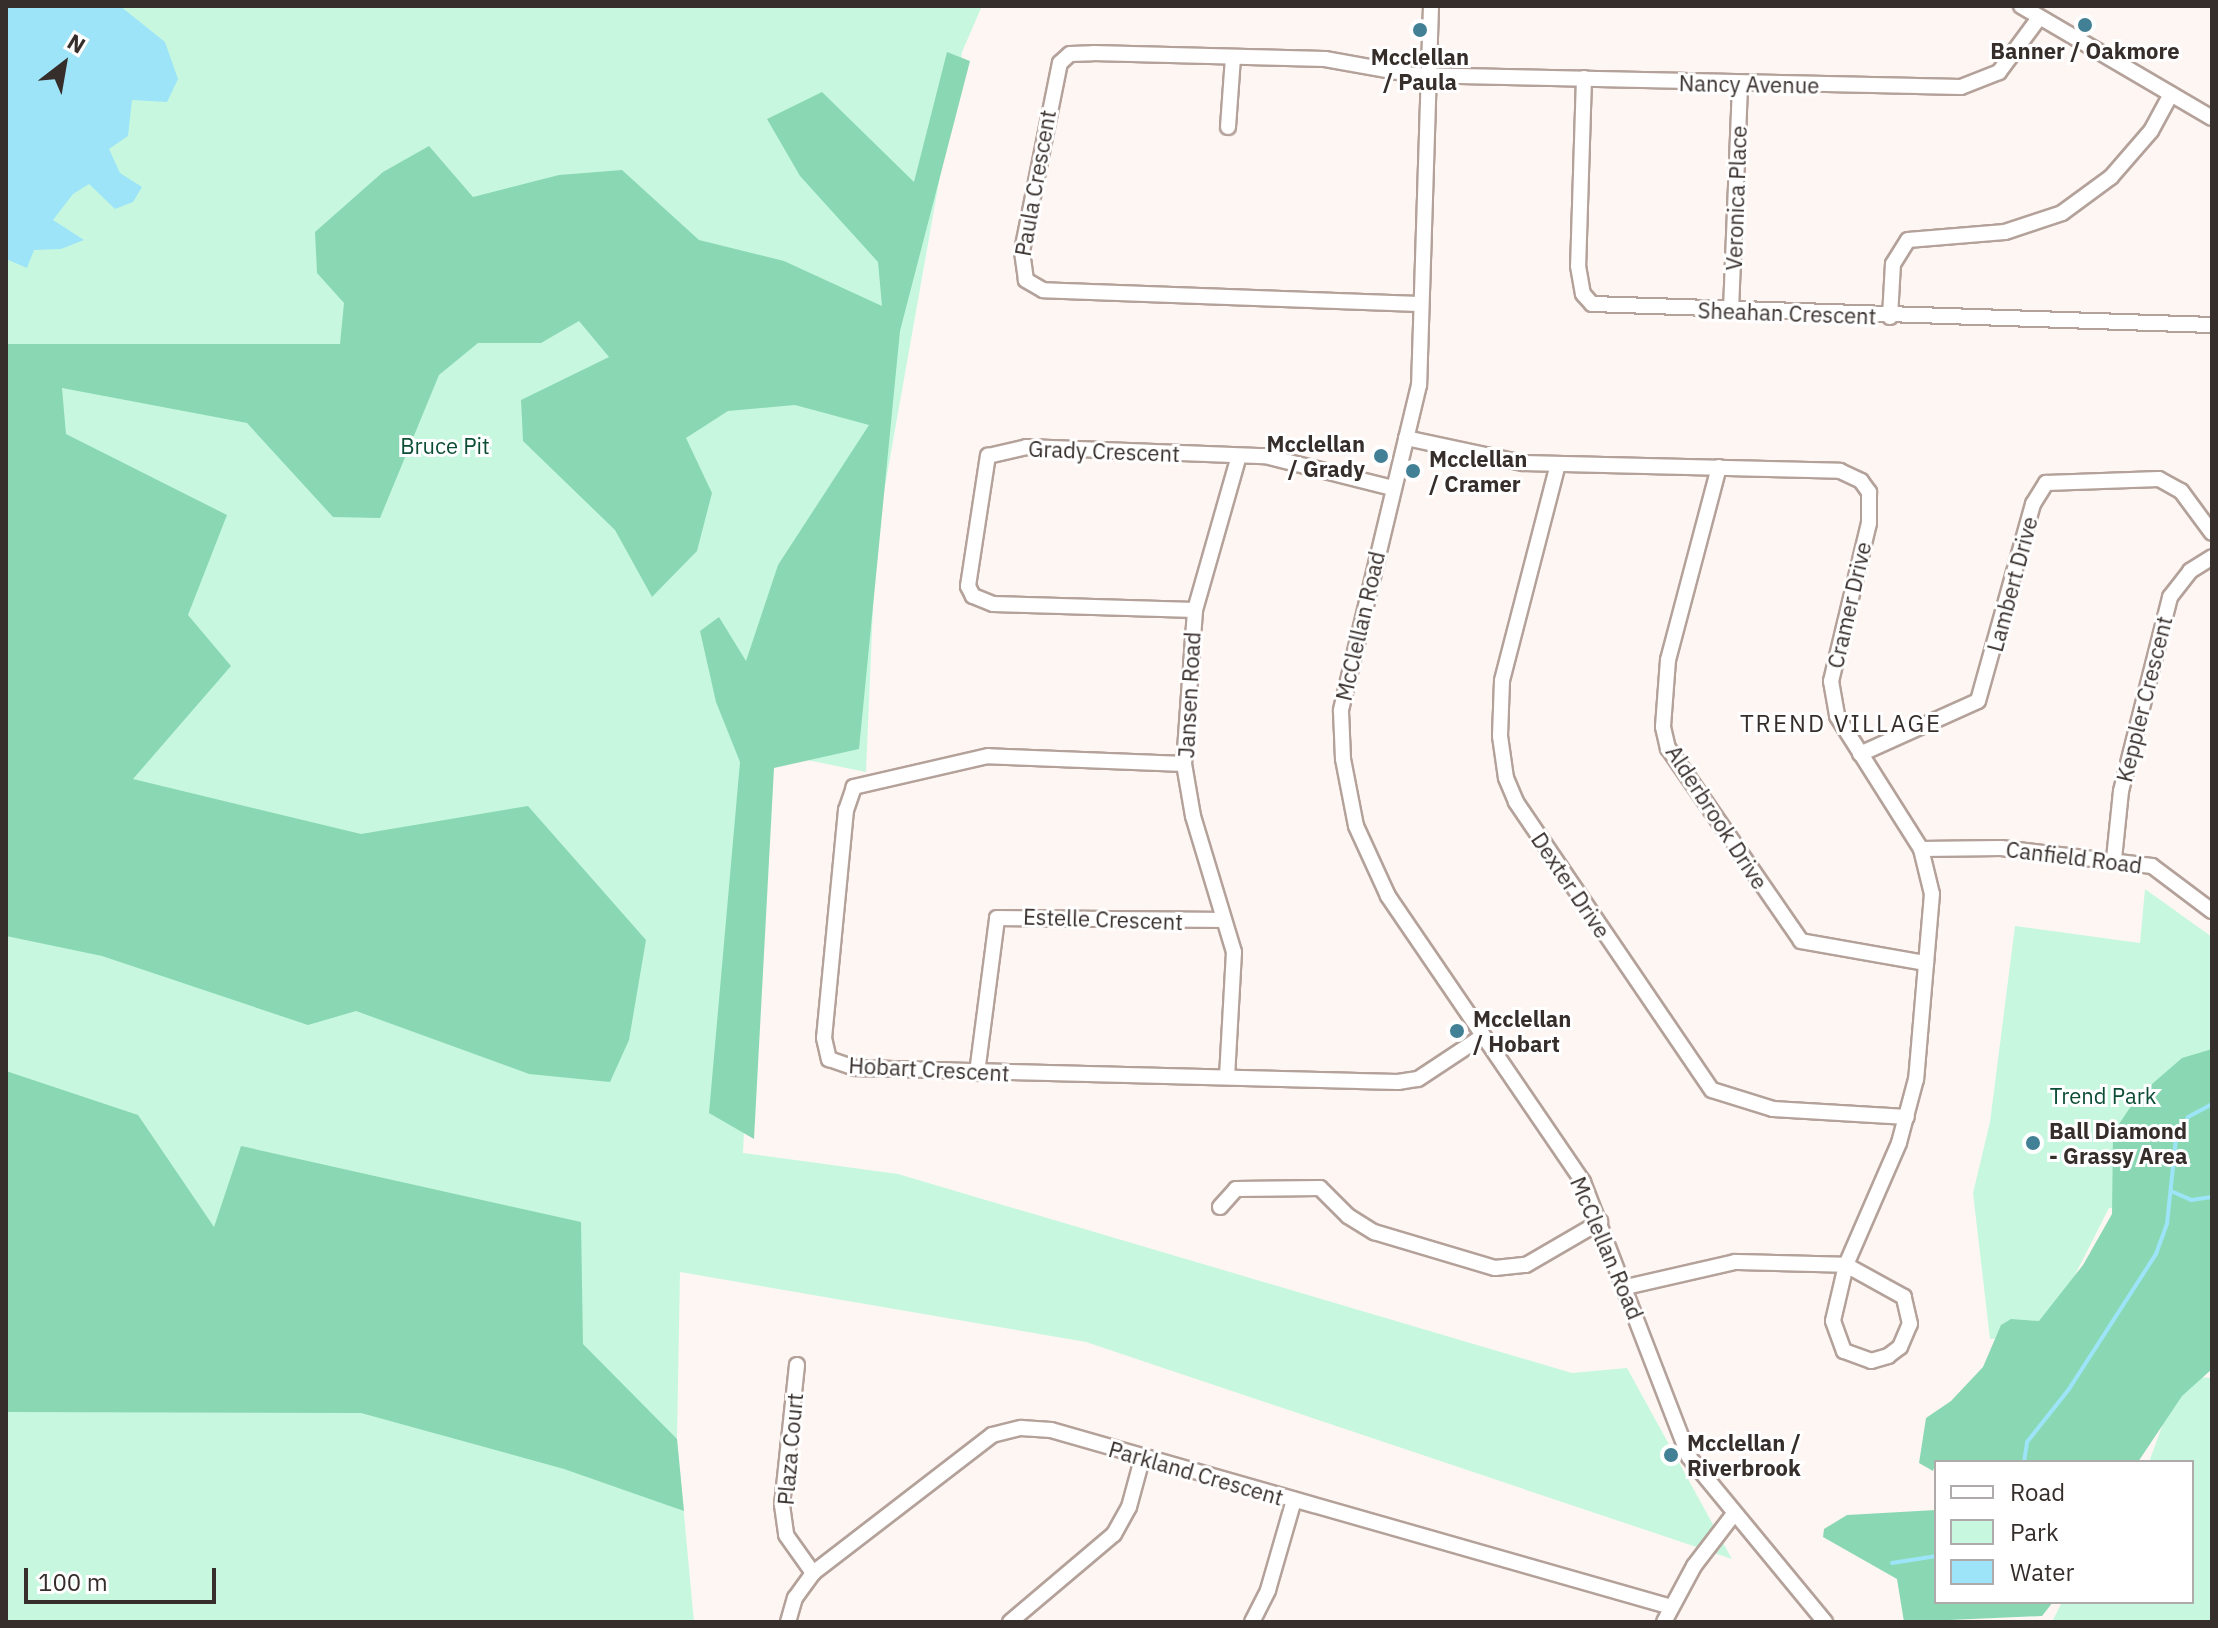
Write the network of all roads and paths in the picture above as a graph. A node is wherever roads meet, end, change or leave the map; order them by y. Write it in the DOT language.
graph roads {
  1 [pos="1431,6"];
  2 [pos="2021,6"];
  3 [pos="2039,18"];
  4 [pos="1233,57"];
  5 [pos="1428,75"];
  6 [pos="1584,78"];
  7 [pos="1740,85"];
  8 [pos="2171,94"];
  9 [pos="2212,118"];
  10 [pos="1228,127"];
  11 [pos="1419,304"];
  12 [pos="1731,310"];
  13 [pos="1890,317"];
  14 [pos="2212,325"];
  15 [pos="1406,438"];
  16 [pos="1239,456"];
  17 [pos="1558,464"];
  18 [pos="1719,467"];
  19 [pos="1392,488"];
  20 [pos="2212,533"];
  21 [pos="2212,557"];
  22 [pos="1195,610"];
  23 [pos="1860,754"];
  24 [pos="1184,764"];
  25 [pos="1921,849"];
  26 [pos="2114,859"];
  27 [pos="2212,911"];
  28 [pos="1222,920"];
  29 [pos="1926,963"];
  30 [pos="1483,1036"];
  31 [pos="977,1073"];
  32 [pos="1227,1077"];
  33 [pos="1907,1117"];
  34 [pos="1220,1207"];
  35 [pos="1600,1222"];
  36 [pos="1846,1265"];
  37 [pos="1626,1287"];
  38 [pos="797,1365"];
  39 [pos="1142,1459"];
  40 [pos="1294,1500"];
  41 [pos="1733,1515"];
  42 [pos="813,1573"];
  43 [pos="1671,1607"];
  44 [pos="788,1622"];
  45 [pos="1010,1622"];
  46 [pos="1252,1622"];
  47 [pos="1664,1622"];
  48 [pos="1825,1622"];
  1 -- 5 [label="street, McClellan Road"];
  2 -- 3 [label="street"];
  3 -- 7 [label="street, Nancy Avenue"];
  3 -- 8 [label="street"];
  4 -- 5 [label="street, Paula Crescent"];
  4 -- 10 [label="street"];
  4 -- 11 [label="street, Paula Crescent"];
  5 -- 6 [label="street, Nancy Avenue"];
  5 -- 11 [label="street, McClellan Road"];
  6 -- 7 [label="street, Nancy Avenue"];
  6 -- 12 [label="street, Sheahan Crescent"];
  7 -- 12 [label="street, Veronica Place"];
  8 -- 9 [label="street"];
  8 -- 13 [label="street"];
  11 -- 15 [label="street, McClellan Road"];
  12 -- 13 [label="street, Sheahan Crescent"];
  13 -- 14 [label="street, Sheahan Crescent"];
  15 -- 17 [label="street, Cramer Drive"];
  15 -- 19 [label="street, McClellan Road"];
  16 -- 19 [label="street, Grady Crescent"];
  16 -- 22 [label="street, Jansen Road"];
  16 -- 22 [label="street, Grady Crescent"];
  17 -- 18 [label="street, Cramer Drive"];
  17 -- 33 [label="street, Dexter Drive"];
  18 -- 23 [label="street, Cramer Drive"];
  18 -- 29 [label="street, Alderbrook Drive"];
  19 -- 30 [label="street, McClellan Road"];
  20 -- 23 [label="street, Lambert Drive"];
  21 -- 26 [label="street, Keppler Crescent"];
  22 -- 24 [label="street, Jansen Road"];
  23 -- 25 [label="street, Cramer Drive"];
  24 -- 28 [label="street, Jansen Road"];
  24 -- 31 [label="street, Hobart Crescent"];
  25 -- 26 [label="street, Canfield Road"];
  25 -- 29 [label="street, Cramer Drive"];
  26 -- 27 [label="street, Canfield Road"];
  28 -- 31 [label="street, Estelle Crescent"];
  28 -- 32 [label="street, Jansen Road"];
  29 -- 33 [label="street, Cramer Drive"];
  30 -- 32 [label="street, Hobart Crescent"];
  30 -- 35 [label="street, McClellan Road"];
  31 -- 32 [label="street, Hobart Crescent"];
  33 -- 36 [label="street, Cramer Drive"];
  34 -- 35 [label="street"];
  35 -- 37 [label="street, McClellan Road"];
  36 -- 36 [label="street"];
  36 -- 37 [label="street"];
  37 -- 41 [label="street, McClellan Road"];
  38 -- 42 [label="street, Plaza Court"];
  39 -- 40 [label="street, Parkland Crescent"];
  39 -- 42 [label="street, Parkland Crescent"];
  39 -- 45 [label="street"];
  40 -- 43 [label="street, Parkland Crescent"];
  40 -- 46 [label="street"];
  41 -- 43 [label="street"];
  41 -- 48 [label="street, McClellan Road"];
  42 -- 44 [label="street, Parkland Crescent"];
  43 -- 47 [label="street"];
}
